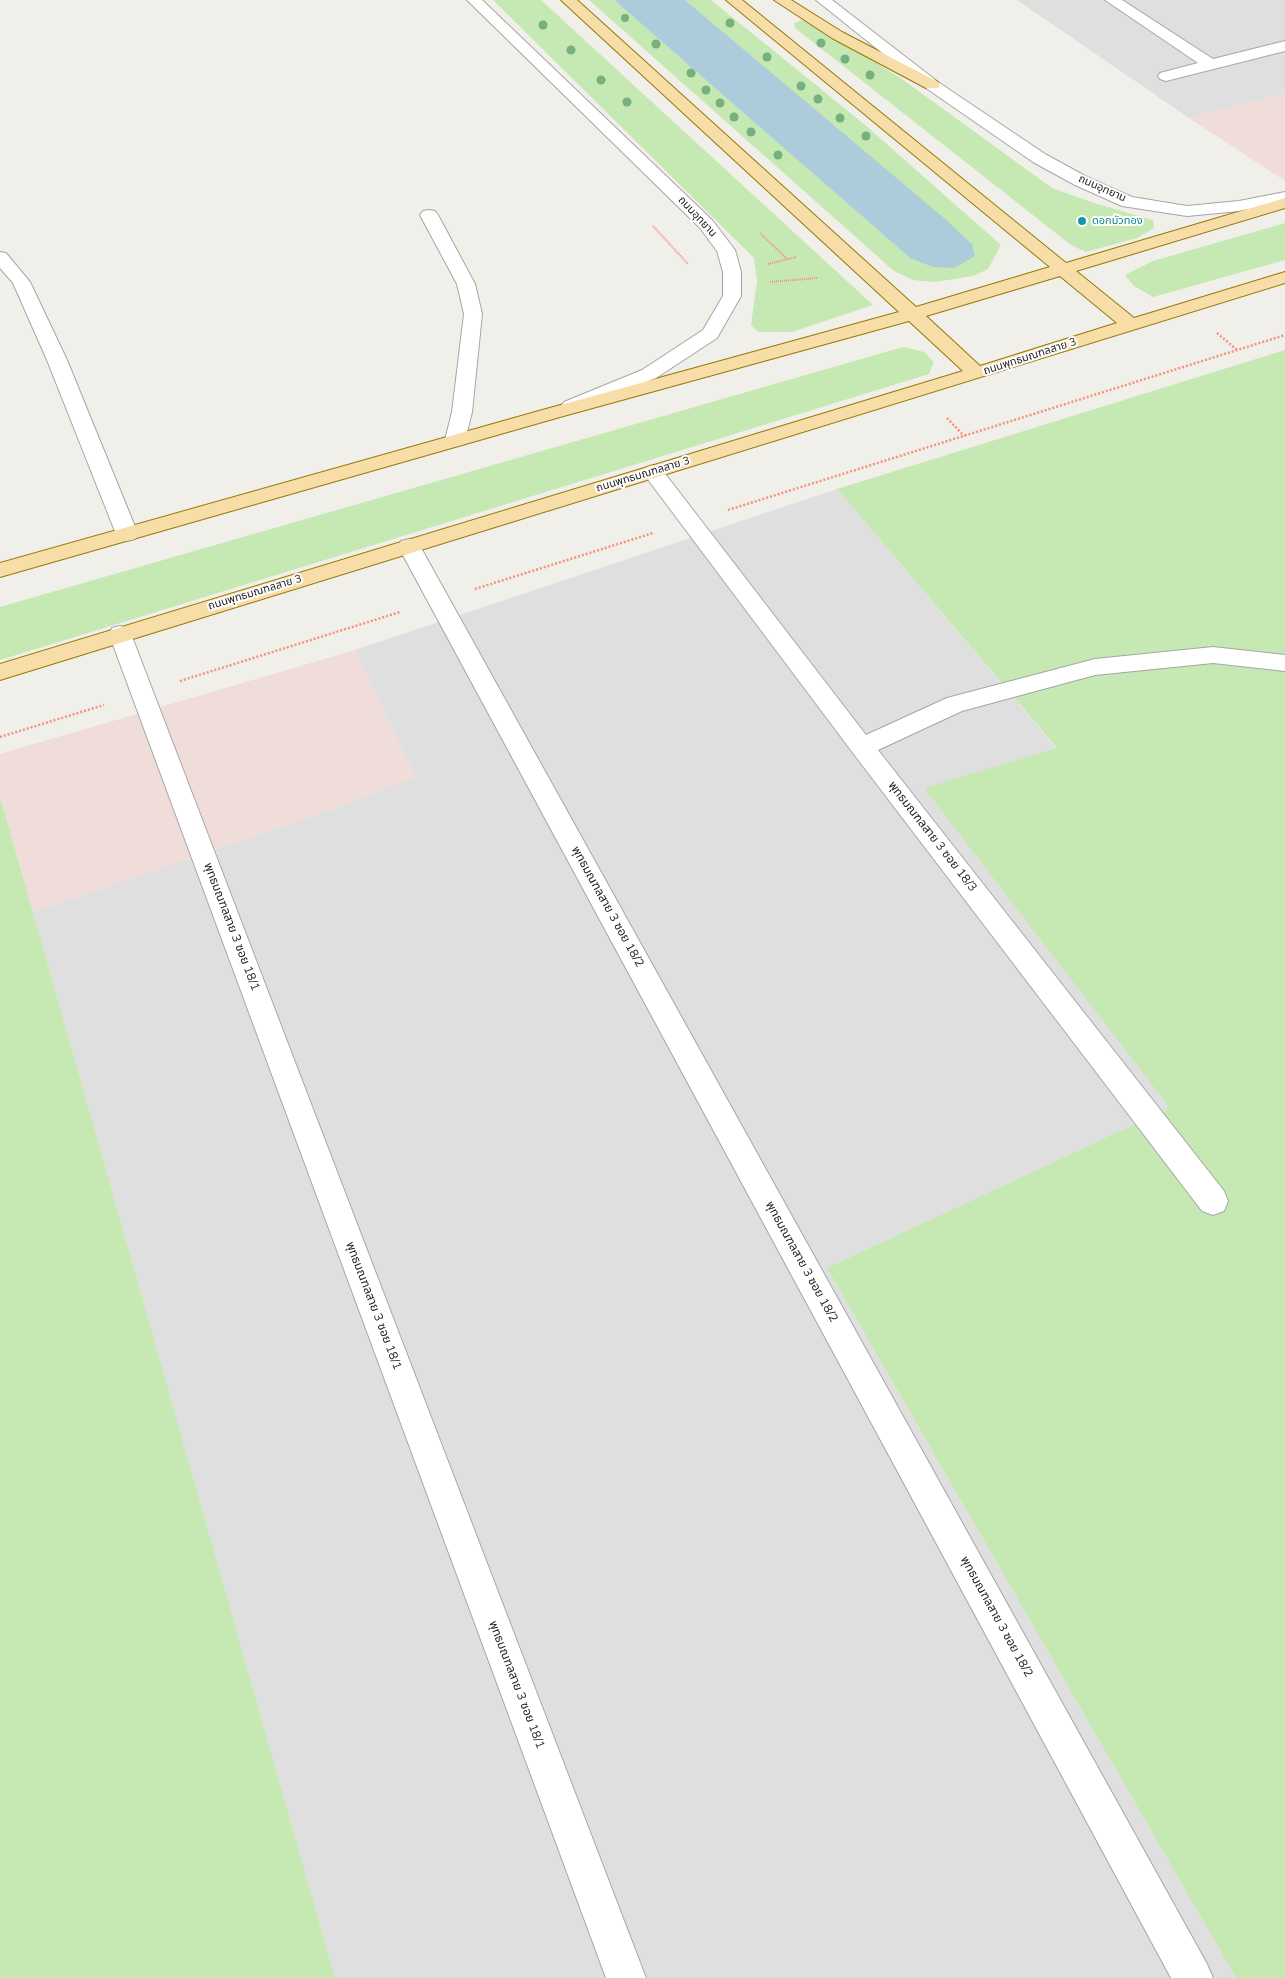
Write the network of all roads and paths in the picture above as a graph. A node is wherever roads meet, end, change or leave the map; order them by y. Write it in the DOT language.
graph roads {
  1 [pos="474,0"];
  2 [pos="568,0"];
  3 [pos="733,0"];
  4 [pos="781,0"];
  5 [pos="823,0"];
  6 [pos="1112,0"];
  7 [pos="1285,46"];
  8 [pos="1211,65"];
  9 [pos="1166,76"];
  10 [pos="932,85"];
  11 [pos="1285,197"];
  12 [pos="1285,203"];
  13 [pos="429,215"];
  14 [pos="800,256"];
  15 [pos="0,257"];
  16 [pos="762,265"];
  17 [pos="1064,270"];
  18 [pos="1285,277"];
  19 [pos="820,278"];
  20 [pos="764,283"];
  21 [pos="913,314"];
  22 [pos="1131,324"];
  23 [pos="1285,335"];
  24 [pos="977,374"];
  25 [pos="553,412"];
  26 [pos="454,440"];
  27 [pos="654,472"];
  28 [pos="691,521"];
  29 [pos="127,534"];
  30 [pos="409,546"];
  31 [pos="0,570"];
  32 [pos="439,600"];
  33 [pos="120,634"];
  34 [pos="1285,663"];
  35 [pos="0,672"];
  36 [pos="142,693"];
  37 [pos="0,737"];
  38 [pos="862,747"];
  39 [pos="1213,1201"];
  40 [pos="626,1978"];
  41 [pos="1193,1978"];
  1 -- 25 [label="street, ถนนอุทยาน"];
  2 -- 21 [label="main road"];
  3 -- 17 [label="main road"];
  4 -- 10 [label="main road"];
  5 -- 10 [label="street, ถนนอุทยาน"];
  6 -- 8 [label="street"];
  7 -- 8 [label="street"];
  8 -- 9 [label="street"];
  10 -- 11 [label="street, ถนนอุทยาน"];
  12 -- 17 [label="main road"];
  13 -- 26 [label="street"];
  14 -- 16 [label="path"];
  15 -- 29 [label="street"];
  17 -- 21 [label="main road"];
  17 -- 22 [label="main road"];
  18 -- 22 [label="main road, ถนนพุทธมณฑลสาย 3"];
  19 -- 20 [label="path"];
  21 -- 24 [label="main road"];
  21 -- 25 [label="main road"];
  22 -- 24 [label="main road, ถนนพุทธมณฑลสาย 3"];
  23 -- 28 [label="path"];
  24 -- 27 [label="main road, ถนนพุทธมณฑลสาย 3"];
  25 -- 26 [label="main road"];
  26 -- 29 [label="main road"];
  27 -- 28 [label="street, พุทธมณฑลสาย 3 ซอย 18/3"];
  27 -- 30 [label="main road, ถนนพุทธมณฑลสาย 3"];
  28 -- 32 [label="path"];
  28 -- 38 [label="street, พุทธมณฑลสาย 3 ซอย 18/3"];
  29 -- 31 [label="main road"];
  30 -- 32 [label="street, พุทธมณฑลสาย 3 ซอย 18/2"];
  30 -- 33 [label="main road, ถนนพุทธมณฑลสาย 3"];
  32 -- 36 [label="path"];
  32 -- 41 [label="street, พุทธมณฑลสาย 3 ซอย 18/2"];
  33 -- 35 [label="main road, ถนนพุทธมณฑลสาย 3"];
  33 -- 36 [label="street, พุทธมณฑลสาย 3 ซอย 18/1"];
  34 -- 38 [label="street"];
  36 -- 37 [label="path"];
  36 -- 40 [label="street, พุทธมณฑลสาย 3 ซอย 18/1"];
  38 -- 39 [label="street, พุทธมณฑลสาย 3 ซอย 18/3"];
}
